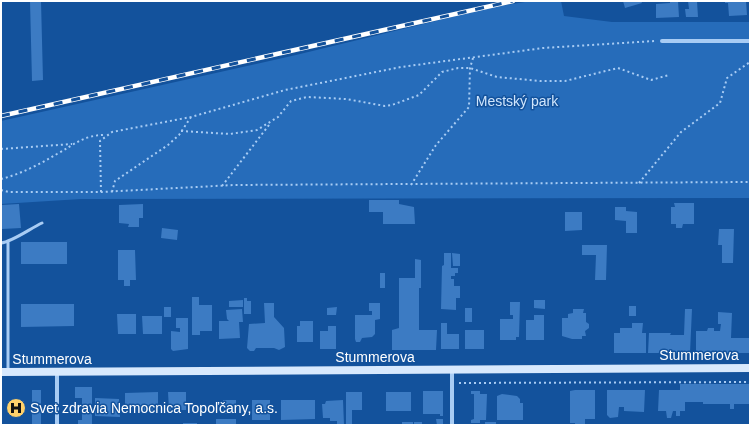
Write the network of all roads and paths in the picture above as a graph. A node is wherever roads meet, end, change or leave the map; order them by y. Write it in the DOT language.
graph roads {
  1 [pos="662,41"];
  2 [pos="750,41"];
  3 [pos="473,57"];
  4 [pos="750,62"];
  5 [pos="470,68"];
  6 [pos="668,75"];
  7 [pos="191,117"];
  8 [pos="271,122"];
  9 [pos="181,131"];
  10 [pos="106,135"];
  11 [pos="72,144"];
  12 [pos="1,149"];
  13 [pos="1,179"];
  14 [pos="750,182"];
  15 [pos="639,183"];
  16 [pos="411,185"];
  17 [pos="222,186"];
  18 [pos="1,190"];
  19 [pos="101,192"];
  20 [pos="112,192"];
  21 [pos="42,223"];
  22 [pos="8,242"];
  23 [pos="1,243"];
  24 [pos="750,368"];
  25 [pos="452,370"];
  26 [pos="5,372"];
  27 [pos="57,372"];
  28 [pos="750,382"];
  29 [pos="459,384"];
  30 [pos="56,425"];
  31 [pos="452,425"];
  1 -- 2 [label="street"];
  1 -- 3 [label="path"];
  3 -- 5 [label="path"];
  3 -- 7 [label="path"];
  4 -- 15 [label="path"];
  5 -- 6 [label="path"];
  5 -- 8 [label="path"];
  5 -- 16 [label="path"];
  7 -- 9 [label="path"];
  7 -- 10 [label="path"];
  8 -- 9 [label="path"];
  8 -- 17 [label="path"];
  9 -- 20 [label="path"];
  10 -- 11 [label="path"];
  10 -- 19 [label="path"];
  11 -- 12 [label="path"];
  11 -- 13 [label="path"];
  14 -- 15 [label="path"];
  15 -- 16 [label="path"];
  16 -- 17 [label="path"];
  17 -- 20 [label="path"];
  18 -- 19 [label="path"];
  19 -- 20 [label="path"];
  21 -- 22 [label="lane"];
  22 -- 23 [label="lane"];
  22 -- 26 [label="lane"];
  24 -- 25 [label="street, Stummerova"];
  25 -- 27 [label="street, Stummerova"];
  25 -- 31 [label="street"];
  26 -- 27 [label="street, Stummerova"];
  27 -- 30 [label="street"];
  28 -- 29 [label="path"];
}
